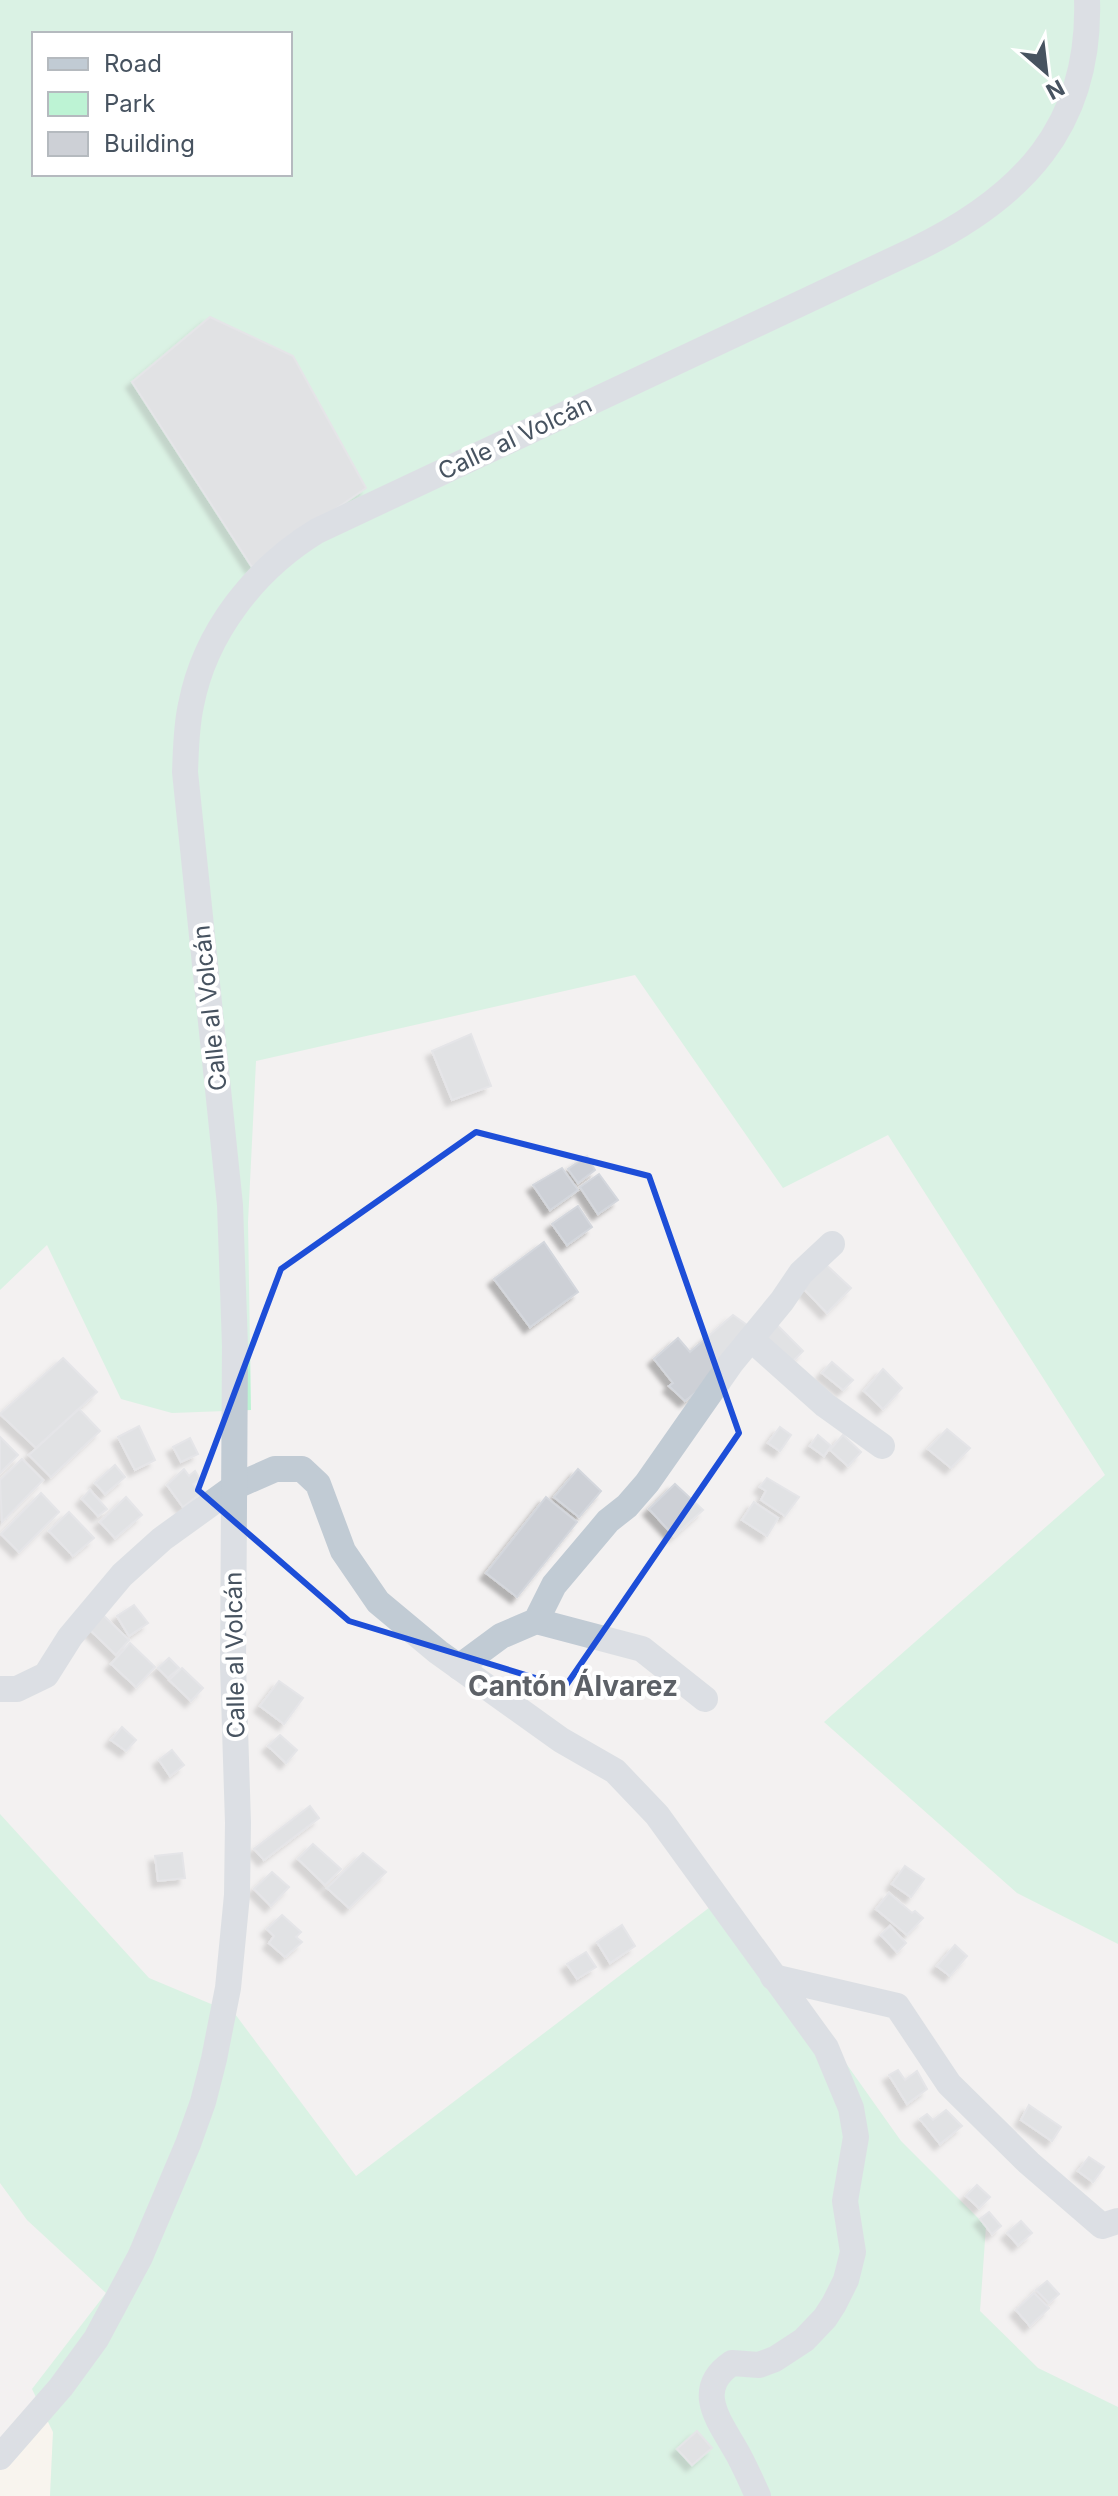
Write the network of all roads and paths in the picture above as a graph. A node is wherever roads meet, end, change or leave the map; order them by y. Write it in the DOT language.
graph roads {
  1 [pos="1087,0"];
  2 [pos="832,1244"];
  3 [pos="751,1339"];
  4 [pos="882,1446"];
  5 [pos="234,1487"];
  6 [pos="536,1621"];
  7 [pos="459,1667"];
  8 [pos="0,1689"];
  9 [pos="705,1699"];
  10 [pos="773,1977"];
  11 [pos="1118,2221"];
  12 [pos="0,2457"];
  13 [pos="758,2496"];
  1 -- 5 [label="street, Calle al Volcán"];
  2 -- 3 [label="street"];
  3 -- 4 [label="street"];
  3 -- 6 [label="street"];
  5 -- 7 [label="street"];
  5 -- 8 [label="street"];
  5 -- 12 [label="street, Calle al Volcán"];
  6 -- 7 [label="street"];
  6 -- 9 [label="street"];
  7 -- 10 [label="street"];
  10 -- 11 [label="street"];
  10 -- 13 [label="street"];
}
